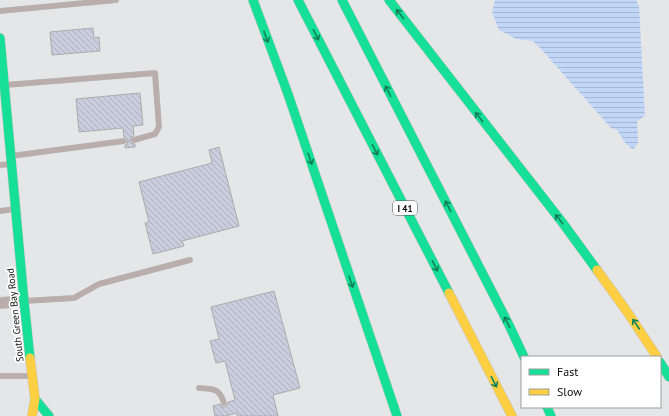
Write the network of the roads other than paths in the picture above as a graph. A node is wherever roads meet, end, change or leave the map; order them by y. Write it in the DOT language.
graph roads {
  1 [pos="116,0"];
  2 [pos="252,0"];
  3 [pos="298,0"];
  4 [pos="342,0"];
  5 [pos="389,0"];
  6 [pos="0,11"];
  7 [pos="0,38"];
  8 [pos="4,85"];
  9 [pos="4,124"];
  10 [pos="134,140"];
  11 [pos="124,141"];
  12 [pos="11,160"];
  13 [pos="0,165"];
  14 [pos="16,209"];
  15 [pos="0,210"];
  16 [pos="190,260"];
  17 [pos="24,301"];
  18 [pos="0,303"];
  19 [pos="524,356"];
  20 [pos="656,356"];
  21 [pos="661,364"];
  22 [pos="0,376"];
  23 [pos="32,376"];
  24 [pos="669,377"];
  25 [pos="199,388"];
  26 [pos="35,398"];
  27 [pos="224,403"];
  28 [pos="32,416"];
  29 [pos="49,416"];
  30 [pos="397,416"];
  31 [pos="512,416"];
  1 -- 6 [label="lane"];
  2 -- 30 [label="main road, one-way"];
  3 -- 31 [label="main road, I 41, one-way"];
  19 -- 4 [label="main road, one-way"];
  20 -- 5 [label="main road, one-way"];
  7 -- 8 [label="main road, South Green Bay Road"];
  8 -- 9 [label="main road, South Green Bay Road"];
  8 -- 10 [label="lane"];
  9 -- 12 [label="main road, South Green Bay Road"];
  11 -- 12 [label="lane"];
  12 -- 13 [label="lane"];
  12 -- 14 [label="main road, South Green Bay Road"];
  14 -- 15 [label="lane"];
  14 -- 17 [label="main road, South Green Bay Road"];
  16 -- 17 [label="lane"];
  17 -- 18 [label="street"];
  17 -- 23 [label="main road, South Green Bay Road"];
  21 -- 24 [label="main road"];
  22 -- 23 [label="lane"];
  23 -- 26 [label="main road, South Green Bay Road"];
  25 -- 27 [label="lane"];
  26 -- 28 [label="main road, South Green Bay Road"];
  26 -- 29 [label="main road"];
}
